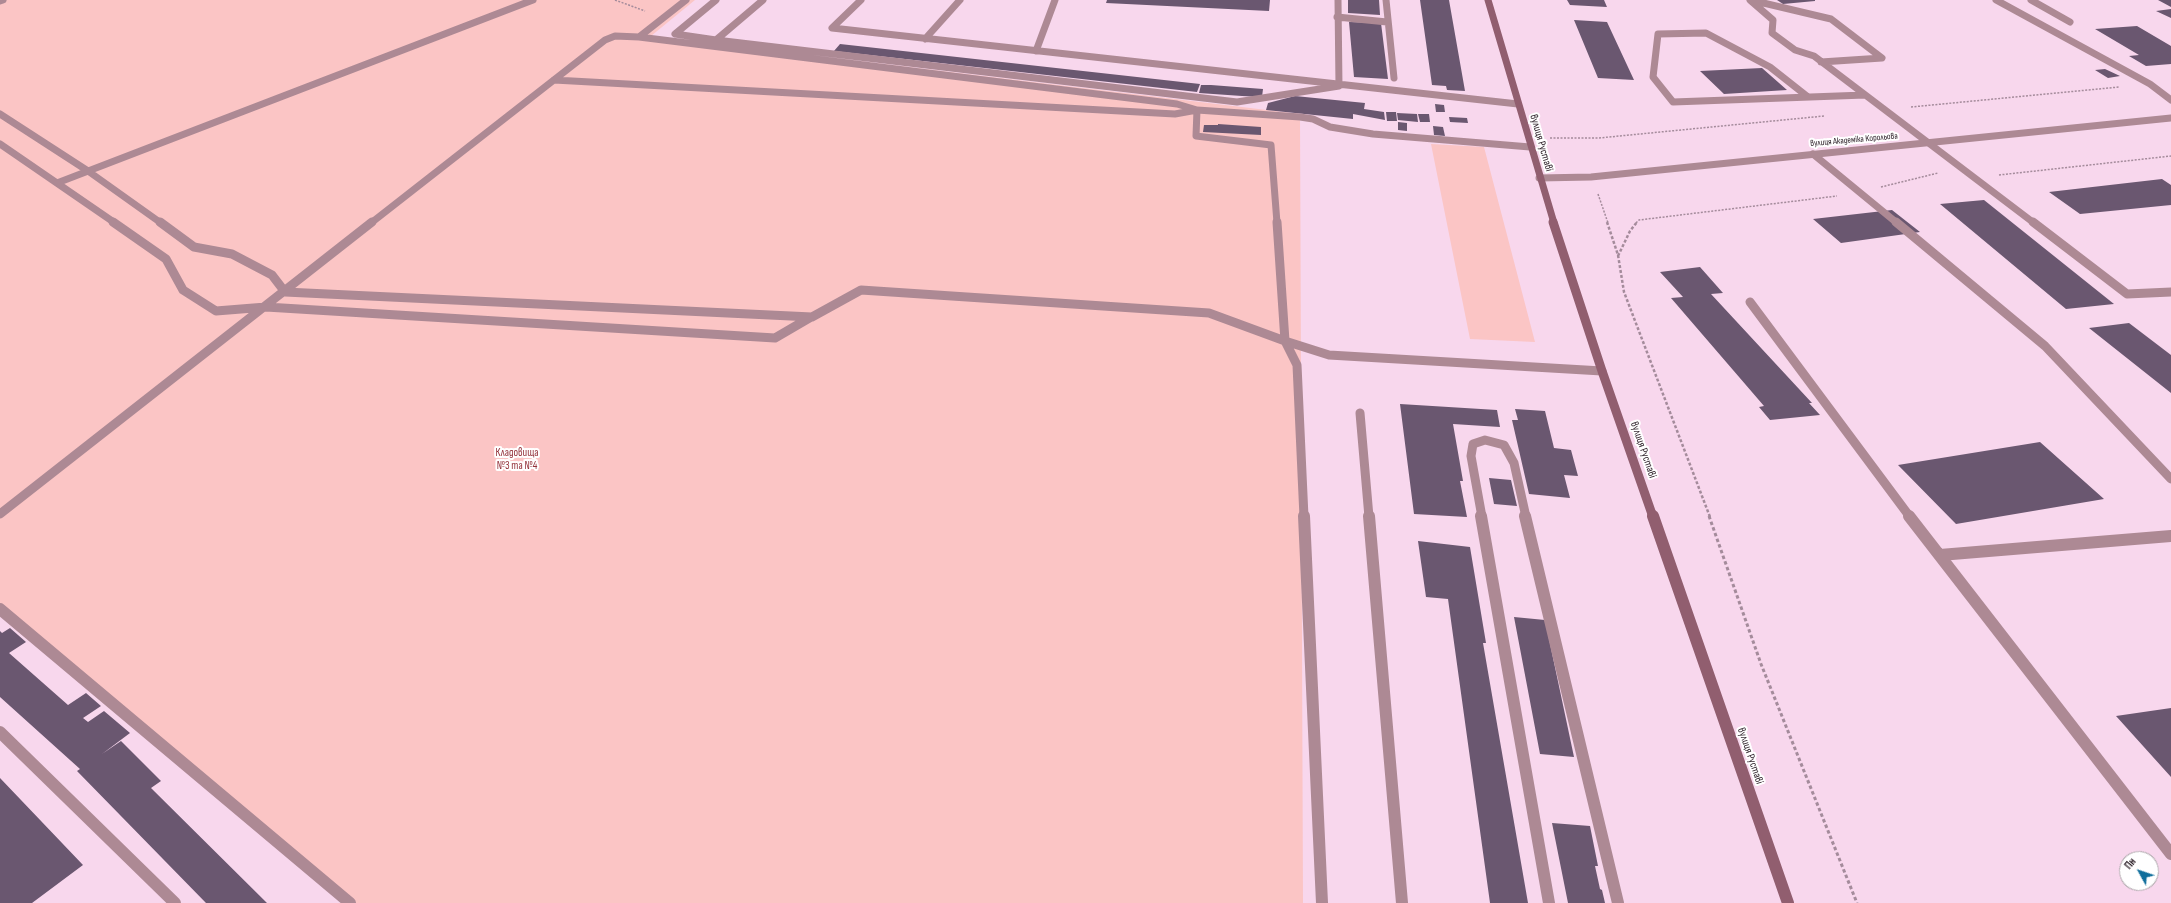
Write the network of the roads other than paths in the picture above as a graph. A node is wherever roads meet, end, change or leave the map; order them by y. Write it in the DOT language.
graph roads {
  1 [pos="3,0"];
  2 [pos="533,0"];
  3 [pos="686,0"];
  4 [pos="716,0"];
  5 [pos="762,0"];
  6 [pos="861,0"];
  7 [pos="960,0"];
  8 [pos="1055,0"];
  9 [pos="1338,0"];
  10 [pos="1386,0"];
  11 [pos="1488,0"];
  12 [pos="1750,0"];
  13 [pos="1996,0"];
  14 [pos="2031,0"];
  15 [pos="0,1"];
  16 [pos="1337,17"];
  17 [pos="1387,22"];
  18 [pos="2070,22"];
  19 [pos="639,37"];
  20 [pos="925,39"];
  21 [pos="716,40"];
  22 [pos="1036,51"];
  23 [pos="1821,62"];
  24 [pos="1394,78"];
  25 [pos="554,80"];
  26 [pos="1339,86"];
  27 [pos="1865,95"];
  28 [pos="1808,97"];
  29 [pos="2171,100"];
  30 [pos="1518,104"];
  31 [pos="1197,110"];
  32 [pos="0,114"];
  33 [pos="2171,118"];
  34 [pos="0,144"];
  35 [pos="1928,144"];
  36 [pos="1530,147"];
  37 [pos="1813,154"];
  38 [pos="88,171"];
  39 [pos="1539,178"];
  40 [pos="57,183"];
  41 [pos="285,292"];
  42 [pos="2171,292"];
  43 [pos="1750,302"];
  44 [pos="266,307"];
  45 [pos="812,317"];
  46 [pos="1285,341"];
  47 [pos="1602,371"];
  48 [pos="1360,413"];
  49 [pos="2171,479"];
  50 [pos="0,514"];
  51 [pos="2171,536"];
  52 [pos="1940,555"];
  53 [pos="0,609"];
  54 [pos="0,732"];
  55 [pos="2171,854"];
  56 [pos="175,903"];
  57 [pos="350,903"];
  58 [pos="1322,903"];
  59 [pos="1402,903"];
  60 [pos="1549,903"];
  61 [pos="1618,903"];
  62 [pos="1788,903"];
  1 -- 15 [label="street"];
  2 -- 38 [label="street"];
  3 -- 19 [label="street"];
  4 -- 21 [label="street"];
  5 -- 21 [label="street"];
  6 -- 20 [label="street"];
  7 -- 20 [label="street"];
  8 -- 22 [label="street"];
  9 -- 16 [label="street"];
  10 -- 17 [label="street"];
  11 -- 30 [label="main road, вулиця Руставі"];
  12 -- 23 [label="street"];
  12 -- 23 [label="street"];
  13 -- 29 [label="street"];
  14 -- 18 [label="street"];
  16 -- 17 [label="street"];
  16 -- 26 [label="street"];
  17 -- 24 [label="street"];
  19 -- 25 [label="street"];
  19 -- 31 [label="street"];
  20 -- 22 [label="street"];
  21 -- 26 [label="street"];
  22 -- 26 [label="street"];
  23 -- 27 [label="street"];
  25 -- 31 [label="street"];
  25 -- 41 [label="street"];
  26 -- 30 [label="street"];
  27 -- 28 [label="street"];
  27 -- 35 [label="street"];
  28 -- 28 [label="street"];
  30 -- 36 [label="main road, вулиця Руставі"];
  31 -- 36 [label="street"];
  31 -- 46 [label="street"];
  32 -- 38 [label="street"];
  33 -- 35 [label="street, вулиця Академіка Корольова"];
  34 -- 40 [label="street"];
  35 -- 37 [label="street, вулиця Академіка Корольова"];
  35 -- 42 [label="street"];
  36 -- 39 [label="main road, вулиця Руставі"];
  37 -- 39 [label="street, вулиця Академіка Корольова"];
  37 -- 49 [label="street"];
  38 -- 40 [label="street"];
  38 -- 41 [label="street"];
  39 -- 47 [label="main road, вулиця Руставі"];
  40 -- 44 [label="street"];
  41 -- 44 [label="street"];
  41 -- 45 [label="street"];
  43 -- 52 [label="street"];
  44 -- 45 [label="street"];
  44 -- 50 [label="street"];
  45 -- 46 [label="street"];
  46 -- 47 [label="street"];
  46 -- 58 [label="street"];
  47 -- 62 [label="main road, вулиця Руставі"];
  48 -- 59 [label="street"];
  51 -- 52 [label="street"];
  52 -- 55 [label="street"];
  53 -- 57 [label="street"];
  54 -- 56 [label="street"];
  60 -- 61 [label="street"];
}
